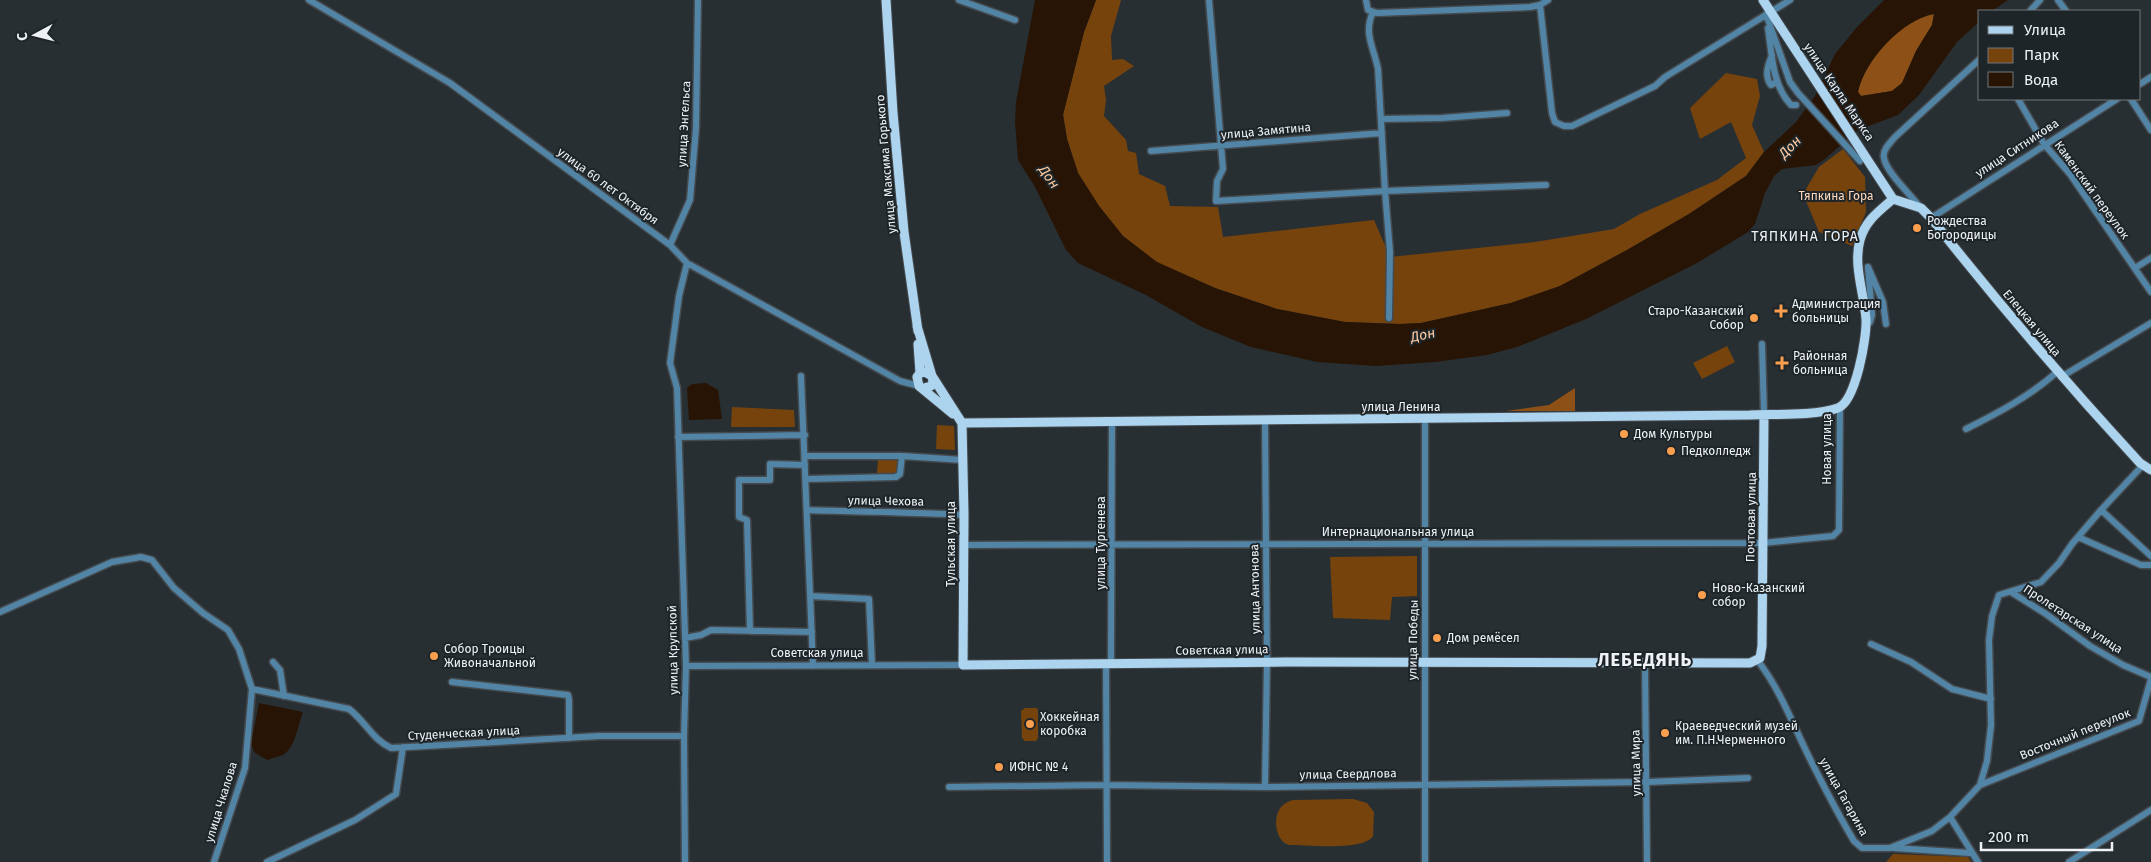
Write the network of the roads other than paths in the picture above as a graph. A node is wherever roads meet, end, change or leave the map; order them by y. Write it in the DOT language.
graph roads {
  1 [pos="309,0"];
  2 [pos="698,0"];
  3 [pos="886,0"];
  4 [pos="959,0"];
  5 [pos="1209,0"];
  6 [pos="1366,0"];
  7 [pos="1548,0"];
  8 [pos="1763,0"];
  9 [pos="1790,0"];
  10 [pos="2040,0"];
  11 [pos="1540,5"];
  12 [pos="2031,10"];
  13 [pos="1373,12"];
  14 [pos="1768,13"];
  15 [pos="1015,20"];
  16 [pos="1773,23"];
  17 [pos="1978,61"];
  18 [pos="2019,100"];
  19 [pos="2115,100"];
  20 [pos="2131,100"];
  21 [pos="1796,105"];
  22 [pos="1507,113"];
  23 [pos="1381,119"];
  24 [pos="2151,130"];
  25 [pos="1382,133"];
  26 [pos="2044,144"];
  27 [pos="1222,146"];
  28 [pos="1151,151"];
  29 [pos="1863,159"];
  30 [pos="1546,185"];
  31 [pos="1385,191"];
  32 [pos="1893,199"];
  33 [pos="1921,208"];
  34 [pos="1931,218"];
  35 [pos="670,245"];
  36 [pos="2151,258"];
  37 [pos="687,263"];
  38 [pos="2135,268"];
  39 [pos="2151,292"];
  40 [pos="1389,318"];
  41 [pos="1866,322"];
  42 [pos="2151,323"];
  43 [pos="1886,324"];
  44 [pos="917,326"];
  45 [pos="1762,344"];
  46 [pos="920,373"];
  47 [pos="2059,374"];
  48 [pos="801,376"];
  49 [pos="932,376"];
  50 [pos="900,380"];
  51 [pos="922,387"];
  52 [pos="1840,407"];
  53 [pos="1764,414"];
  54 [pos="1425,419"];
  55 [pos="1265,420"];
  56 [pos="1112,422"];
  57 [pos="962,423"];
  58 [pos="1966,429"];
  59 [pos="805,435"];
  60 [pos="678,437"];
  61 [pos="805,456"];
  62 [pos="902,456"];
  63 [pos="964,460"];
  64 [pos="805,465"];
  65 [pos="2147,467"];
  66 [pos="806,479"];
  67 [pos="807,510"];
  68 [pos="2101,510"];
  69 [pos="964,515"];
  70 [pos="1833,536"];
  71 [pos="2078,537"];
  72 [pos="1763,543"];
  73 [pos="1266,544"];
  74 [pos="1426,544"];
  75 [pos="964,545"];
  76 [pos="1112,545"];
  77 [pos="2151,556"];
  78 [pos="2151,565"];
  79 [pos="2011,592"];
  80 [pos="810,596"];
  81 [pos="0,612"];
  82 [pos="750,631"];
  83 [pos="812,632"];
  84 [pos="685,638"];
  85 [pos="1871,644"];
  86 [pos="1758,661"];
  87 [pos="273,662"];
  88 [pos="1267,662"];
  89 [pos="1423,662"];
  90 [pos="1646,663"];
  91 [pos="1108,664"];
  92 [pos="872,665"];
  93 [pos="963,665"];
  94 [pos="686,666"];
  95 [pos="813,666"];
  96 [pos="2151,678"];
  97 [pos="452,682"];
  98 [pos="252,689"];
  99 [pos="284,696"];
  100 [pos="1991,699"];
  101 [pos="684,736"];
  102 [pos="569,738"];
  103 [pos="403,747"];
  104 [pos="1748,778"];
  105 [pos="1648,782"];
  106 [pos="1424,784"];
  107 [pos="1106,785"];
  108 [pos="1980,785"];
  109 [pos="950,787"];
  110 [pos="1265,787"];
  111 [pos="2151,810"];
  112 [pos="1950,817"];
  113 [pos="1890,848"];
  114 [pos="1970,853"];
  115 [pos="214,862"];
  116 [pos="267,862"];
  117 [pos="685,862"];
  118 [pos="1107,862"];
  119 [pos="1425,862"];
  120 [pos="1647,862"];
  121 [pos="1978,862"];
  122 [pos="2069,862"];
  1 -- 35 [label="street, улица 60 лет Октября"];
  2 -- 35 [label="street, улица Энгельса"];
  3 -- 44 [label="main road, улица Максима Горького"];
  4 -- 15 [label="street"];
  5 -- 27 [label="street"];
  6 -- 13 [label="street"];
  7 -- 11 [label="street"];
  8 -- 14 [label="main road, улица Карла Маркса"];
  9 -- 14 [label="street"];
  10 -- 12 [label="street"];
  11 -- 13 [label="street"];
  11 -- 14 [label="street"];
  13 -- 23 [label="street"];
  14 -- 16 [label="main road, улица Карла Маркса"];
  16 -- 21 [label="street"];
  16 -- 29 [label="main road, улица Карла Маркса"];
  16 -- 29 [label="street, улица Карла Маркса"];
  17 -- 33 [label="street"];
  18 -- 26 [label="street, Каменский переулок"];
  19 -- 26 [label="street, улица Ситникова"];
  20 -- 24 [label="street"];
  22 -- 23 [label="street"];
  23 -- 25 [label="street"];
  25 -- 27 [label="street, улица Замятина"];
  25 -- 31 [label="street"];
  26 -- 34 [label="street, улица Ситникова"];
  26 -- 38 [label="street, Каменский переулок"];
  27 -- 28 [label="street, улица Замятина"];
  27 -- 31 [label="street"];
  29 -- 32 [label="main road, улица Карла Маркса"];
  30 -- 31 [label="street"];
  31 -- 40 [label="street"];
  32 -- 33 [label="main road, Елецкая улица"];
  32 -- 41 [label="main road, Новая улица"];
  33 -- 34 [label="main road, Елецкая улица"];
  34 -- 47 [label="main road, Елецкая улица"];
  35 -- 37 [label="street, улица 60 лет Октября"];
  36 -- 38 [label="street"];
  37 -- 50 [label="street, улица 60 лет Октября"];
  37 -- 60 [label="street, улица Крупской"];
  38 -- 39 [label="street, Каменский переулок"];
  41 -- 43 [label="street"];
  41 -- 52 [label="main road, Новая улица"];
  42 -- 47 [label="street"];
  44 -- 46 [label="main road, улица Максима Горького"];
  44 -- 49 [label="main road, улица Максима Горького"];
  45 -- 53 [label="street, Почтовая улица"];
  46 -- 49 [label="main road"];
  46 -- 50 [label="street"];
  46 -- 51 [label="main road"];
  47 -- 58 [label="street"];
  47 -- 65 [label="main road, Елецкая улица"];
  48 -- 59 [label="street"];
  49 -- 51 [label="main road"];
  49 -- 57 [label="main road, Тульская улица"];
  50 -- 51 [label="street, улица 60 лет Октября"];
  51 -- 57 [label="main road"];
  52 -- 53 [label="main road, улица Ленина"];
  52 -- 70 [label="street, Новая улица"];
  53 -- 54 [label="main road, улица Ленина"];
  53 -- 72 [label="main road, Почтовая улица"];
  54 -- 55 [label="main road, улица Ленина"];
  54 -- 74 [label="street, улица Победы"];
  55 -- 56 [label="main road, улица Ленина"];
  55 -- 73 [label="street, улица Антонова"];
  56 -- 57 [label="main road, улица Ленина"];
  56 -- 76 [label="street, улица Тургенева"];
  57 -- 63 [label="main road, Тульская улица"];
  59 -- 60 [label="street"];
  59 -- 61 [label="street"];
  60 -- 84 [label="street, улица Крупской"];
  61 -- 62 [label="street"];
  61 -- 64 [label="street"];
  62 -- 63 [label="street"];
  62 -- 66 [label="street"];
  63 -- 69 [label="main road, Тульская улица"];
  64 -- 66 [label="street"];
  64 -- 82 [label="street"];
  65 -- 68 [label="street, улица Гагарина"];
  66 -- 67 [label="street"];
  67 -- 69 [label="street, улица Чехова"];
  67 -- 80 [label="street"];
  68 -- 71 [label="street, улица Гагарина"];
  68 -- 77 [label="street"];
  69 -- 75 [label="main road, Тульская улица"];
  70 -- 72 [label="street, Интернациональная улица"];
  71 -- 78 [label="street"];
  71 -- 79 [label="street, улица Гагарина"];
  72 -- 74 [label="street, Интернациональная улица"];
  72 -- 86 [label="main road, Почтовая улица"];
  73 -- 74 [label="street, Интернациональная улица"];
  73 -- 76 [label="street, Интернациональная улица"];
  73 -- 88 [label="street, улица Антонова"];
  74 -- 89 [label="street, улица Победы"];
  75 -- 76 [label="street, Интернациональная улица"];
  75 -- 93 [label="main road, Тульская улица"];
  76 -- 91 [label="street, улица Тургенева"];
  79 -- 96 [label="street, Пролетарская улица"];
  79 -- 100 [label="street, улица Гагарина"];
  80 -- 83 [label="street"];
  80 -- 92 [label="street"];
  81 -- 98 [label="street, улица Чкалова"];
  82 -- 83 [label="street"];
  82 -- 84 [label="street"];
  83 -- 95 [label="street"];
  84 -- 94 [label="street, улица Крупской"];
  85 -- 100 [label="street"];
  86 -- 90 [label="main road, Советская улица"];
  86 -- 113 [label="street, улица Гагарина"];
  87 -- 99 [label="street"];
  88 -- 89 [label="main road, Советская улица"];
  88 -- 91 [label="main road, Советская улица"];
  88 -- 110 [label="street, улица Антонова"];
  89 -- 90 [label="main road, Советская улица"];
  89 -- 106 [label="street, улица Победы"];
  90 -- 105 [label="street, улица Мира"];
  91 -- 93 [label="main road, Советская улица"];
  91 -- 107 [label="street, улица Тургенева"];
  92 -- 93 [label="street, Советская улица"];
  92 -- 95 [label="street, Советская улица"];
  94 -- 95 [label="street, Советская улица"];
  94 -- 101 [label="street, улица Крупской"];
  96 -- 108 [label="street, Восточный переулок"];
  97 -- 102 [label="street"];
  98 -- 99 [label="street"];
  98 -- 115 [label="street, улица Чкалова"];
  99 -- 103 [label="street"];
  100 -- 108 [label="street, улица Гагарина"];
  101 -- 102 [label="street, Студенческая улица"];
  101 -- 117 [label="street, улица Крупской"];
  102 -- 103 [label="street, Студенческая улица"];
  103 -- 116 [label="street, Студенческая улица"];
  104 -- 105 [label="street, улица Свердлова"];
  105 -- 106 [label="street, улица Свердлова"];
  105 -- 120 [label="street, улица Мира"];
  106 -- 110 [label="street, улица Свердлова"];
  106 -- 119 [label="street, улица Победы"];
  107 -- 109 [label="street, улица Свердлова"];
  107 -- 110 [label="street, улица Свердлова"];
  107 -- 118 [label="street, улица Тургенева"];
  108 -- 112 [label="street, улица Гагарина"];
  111 -- 122 [label="street"];
  112 -- 113 [label="street, улица Гагарина"];
  112 -- 114 [label="street"];
  113 -- 114 [label="street"];
  114 -- 121 [label="street"];
}
